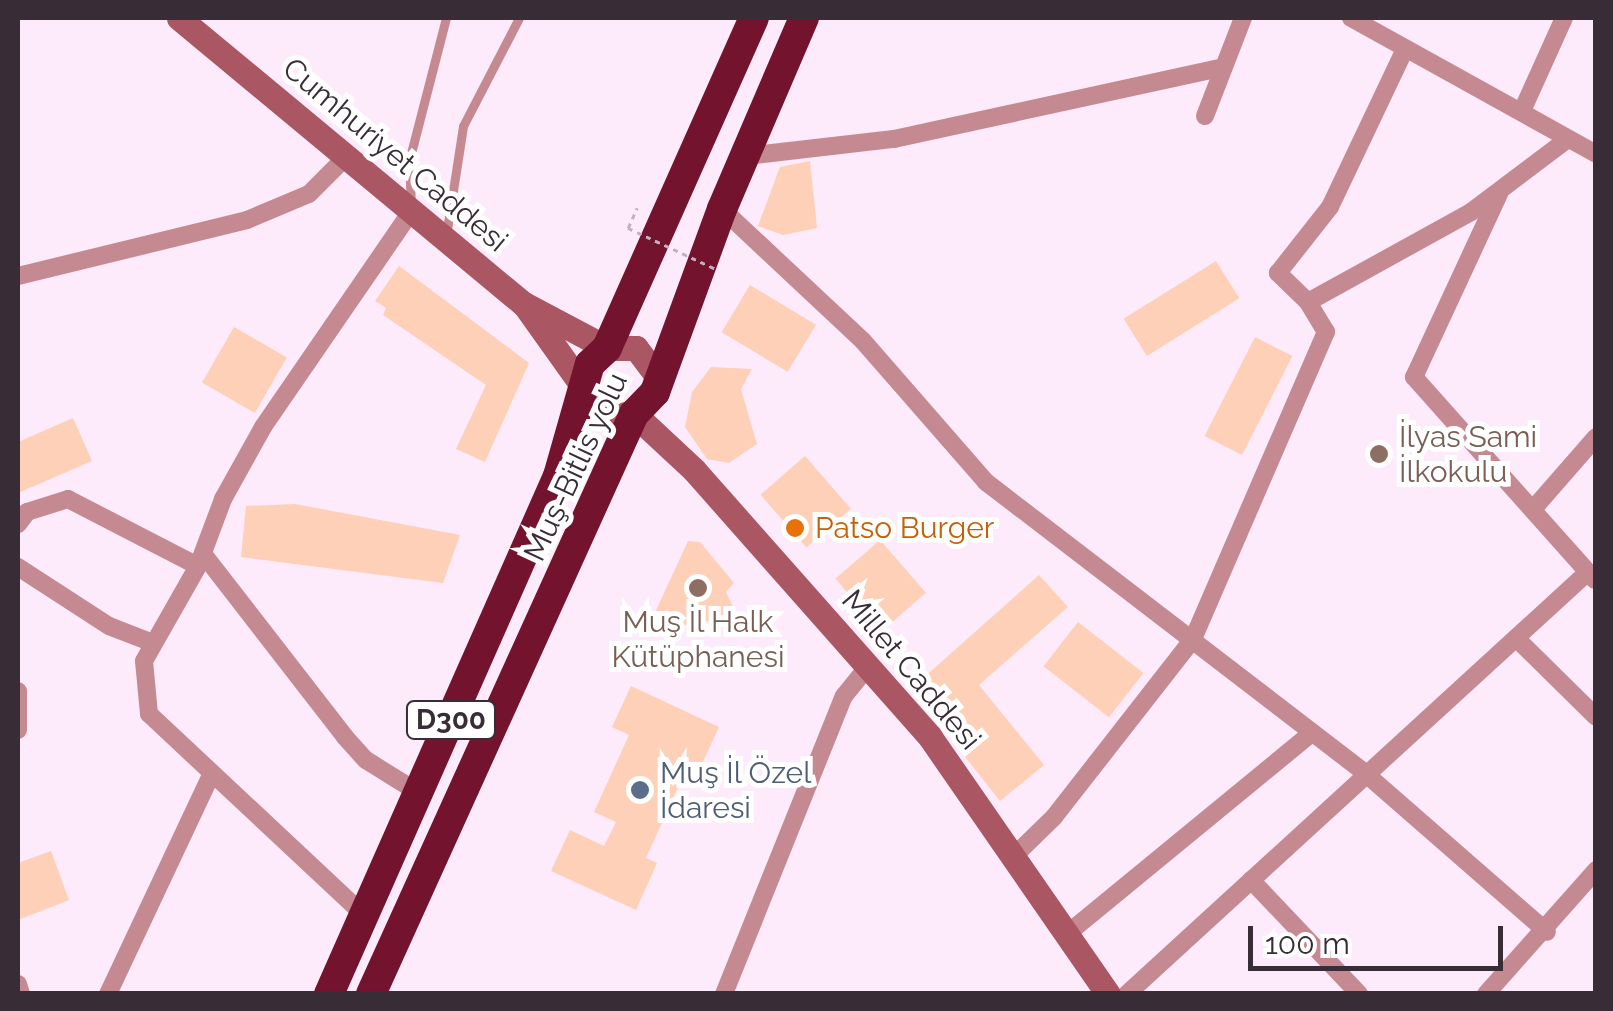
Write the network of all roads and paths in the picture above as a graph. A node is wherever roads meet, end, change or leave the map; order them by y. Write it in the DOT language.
graph roads {
  1 [pos="179,18"];
  2 [pos="446,18"];
  3 [pos="519,18"];
  4 [pos="754,18"];
  5 [pos="804,18"];
  6 [pos="1243,18"];
  7 [pos="1352,18"];
  8 [pos="1564,18"];
  9 [pos="1405,49"];
  10 [pos="1220,68"];
  11 [pos="1522,111"];
  12 [pos="1205,116"];
  13 [pos="1568,139"];
  14 [pos="1596,154"];
  15 [pos="746,156"];
  16 [pos="346,157"];
  17 [pos="1499,194"];
  18 [pos="637,208"];
  19 [pos="722,209"];
  20 [pos="411,212"];
  21 [pos="446,239"];
  22 [pos="718,270"];
  23 [pos="18,276"];
  24 [pos="1308,302"];
  25 [pos="524,304"];
  26 [pos="608,348"];
  27 [pos="657,376"];
  28 [pos="587,388"];
  29 [pos="634,414"];
  30 [pos="1596,437"];
  31 [pos="1536,507"];
  32 [pos="18,524"];
  33 [pos="201,560"];
  34 [pos="18,567"];
  35 [pos="1591,577"];
  36 [pos="1516,638"];
  37 [pos="1193,639"];
  38 [pos="150,642"];
  39 [pos="868,666"];
  40 [pos="18,691"];
  41 [pos="1596,716"];
  42 [pos="18,730"];
  43 [pos="1312,734"];
  44 [pos="1366,774"];
  45 [pos="211,775"];
  46 [pos="419,793"];
  47 [pos="1013,857"];
  48 [pos="1596,870"];
  49 [pos="1251,880"];
  50 [pos="366,916"];
  51 [pos="1546,932"];
  52 [pos="1067,934"];
  53 [pos="18,984"];
  54 [pos="21,994"];
  55 [pos="108,994"];
  56 [pos="330,994"];
  57 [pos="371,994"];
  58 [pos="724,994"];
  59 [pos="1108,994"];
  60 [pos="1127,994"];
  61 [pos="1359,994"];
  62 [pos="1486,994"];
  1 -- 16 [label="street, Cumhuriyet Caddesi"];
  2 -- 20 [label="lane"];
  3 -- 21 [label="lane"];
  4 -- 26 [label="highway, Muş-Bitlis yolu / D300"];
  5 -- 15 [label="highway, Muş-Bitlis yolu / D300"];
  6 -- 10 [label="street"];
  7 -- 9 [label="street"];
  8 -- 11 [label="street"];
  9 -- 11 [label="street"];
  9 -- 24 [label="street"];
  10 -- 12 [label="street"];
  10 -- 15 [label="street"];
  11 -- 13 [label="street"];
  13 -- 14 [label="street"];
  13 -- 17 [label="street"];
  15 -- 19 [label="highway, Muş-Bitlis yolu / D300"];
  16 -- 20 [label="street, Cumhuriyet Caddesi"];
  16 -- 23 [label="street"];
  17 -- 24 [label="street"];
  17 -- 31 [label="street"];
  18 -- 22 [label="path, bridge"];
  19 -- 27 [label="highway, Muş-Bitlis yolu / D300"];
  19 -- 37 [label="street"];
  20 -- 21 [label="street, Cumhuriyet Caddesi"];
  20 -- 33 [label="street"];
  21 -- 25 [label="street, Cumhuriyet Caddesi"];
  24 -- 37 [label="street"];
  25 -- 26 [label="street, Cumhuriyet Caddesi"];
  25 -- 28 [label="street, Cumhuriyet Caddesi"];
  26 -- 27 [label="street, Cumhuriyet Caddesi"];
  26 -- 28 [label="highway, Muş-Bitlis yolu / D300"];
  27 -- 29 [label="highway, Muş-Bitlis yolu / D300"];
  28 -- 29 [label="street, Cumhuriyet Caddesi"];
  28 -- 46 [label="highway, Muş-Bitlis yolu / D300"];
  29 -- 39 [label="street, Millet Caddesi"];
  29 -- 57 [label="highway, Muş-Bitlis yolu / D300"];
  30 -- 31 [label="street"];
  31 -- 35 [label="street"];
  32 -- 33 [label="street"];
  33 -- 38 [label="street"];
  33 -- 46 [label="street"];
  34 -- 38 [label="street"];
  35 -- 36 [label="street"];
  36 -- 41 [label="street"];
  36 -- 44 [label="street"];
  37 -- 43 [label="street"];
  37 -- 47 [label="street"];
  38 -- 45 [label="street"];
  39 -- 47 [label="street, Millet Caddesi"];
  39 -- 58 [label="street"];
  40 -- 42 [label="street"];
  43 -- 44 [label="street"];
  43 -- 52 [label="street"];
  44 -- 49 [label="street"];
  44 -- 51 [label="street"];
  45 -- 50 [label="street"];
  45 -- 55 [label="street"];
  46 -- 50 [label="highway, Muş-Bitlis yolu / D300"];
  47 -- 52 [label="street, Millet Caddesi"];
  48 -- 51 [label="street"];
  49 -- 60 [label="street"];
  49 -- 61 [label="street"];
  50 -- 56 [label="highway, Muş-Bitlis yolu / D300"];
  51 -- 62 [label="street"];
  52 -- 59 [label="street, Millet Caddesi"];
  53 -- 54 [label="street"];
}
